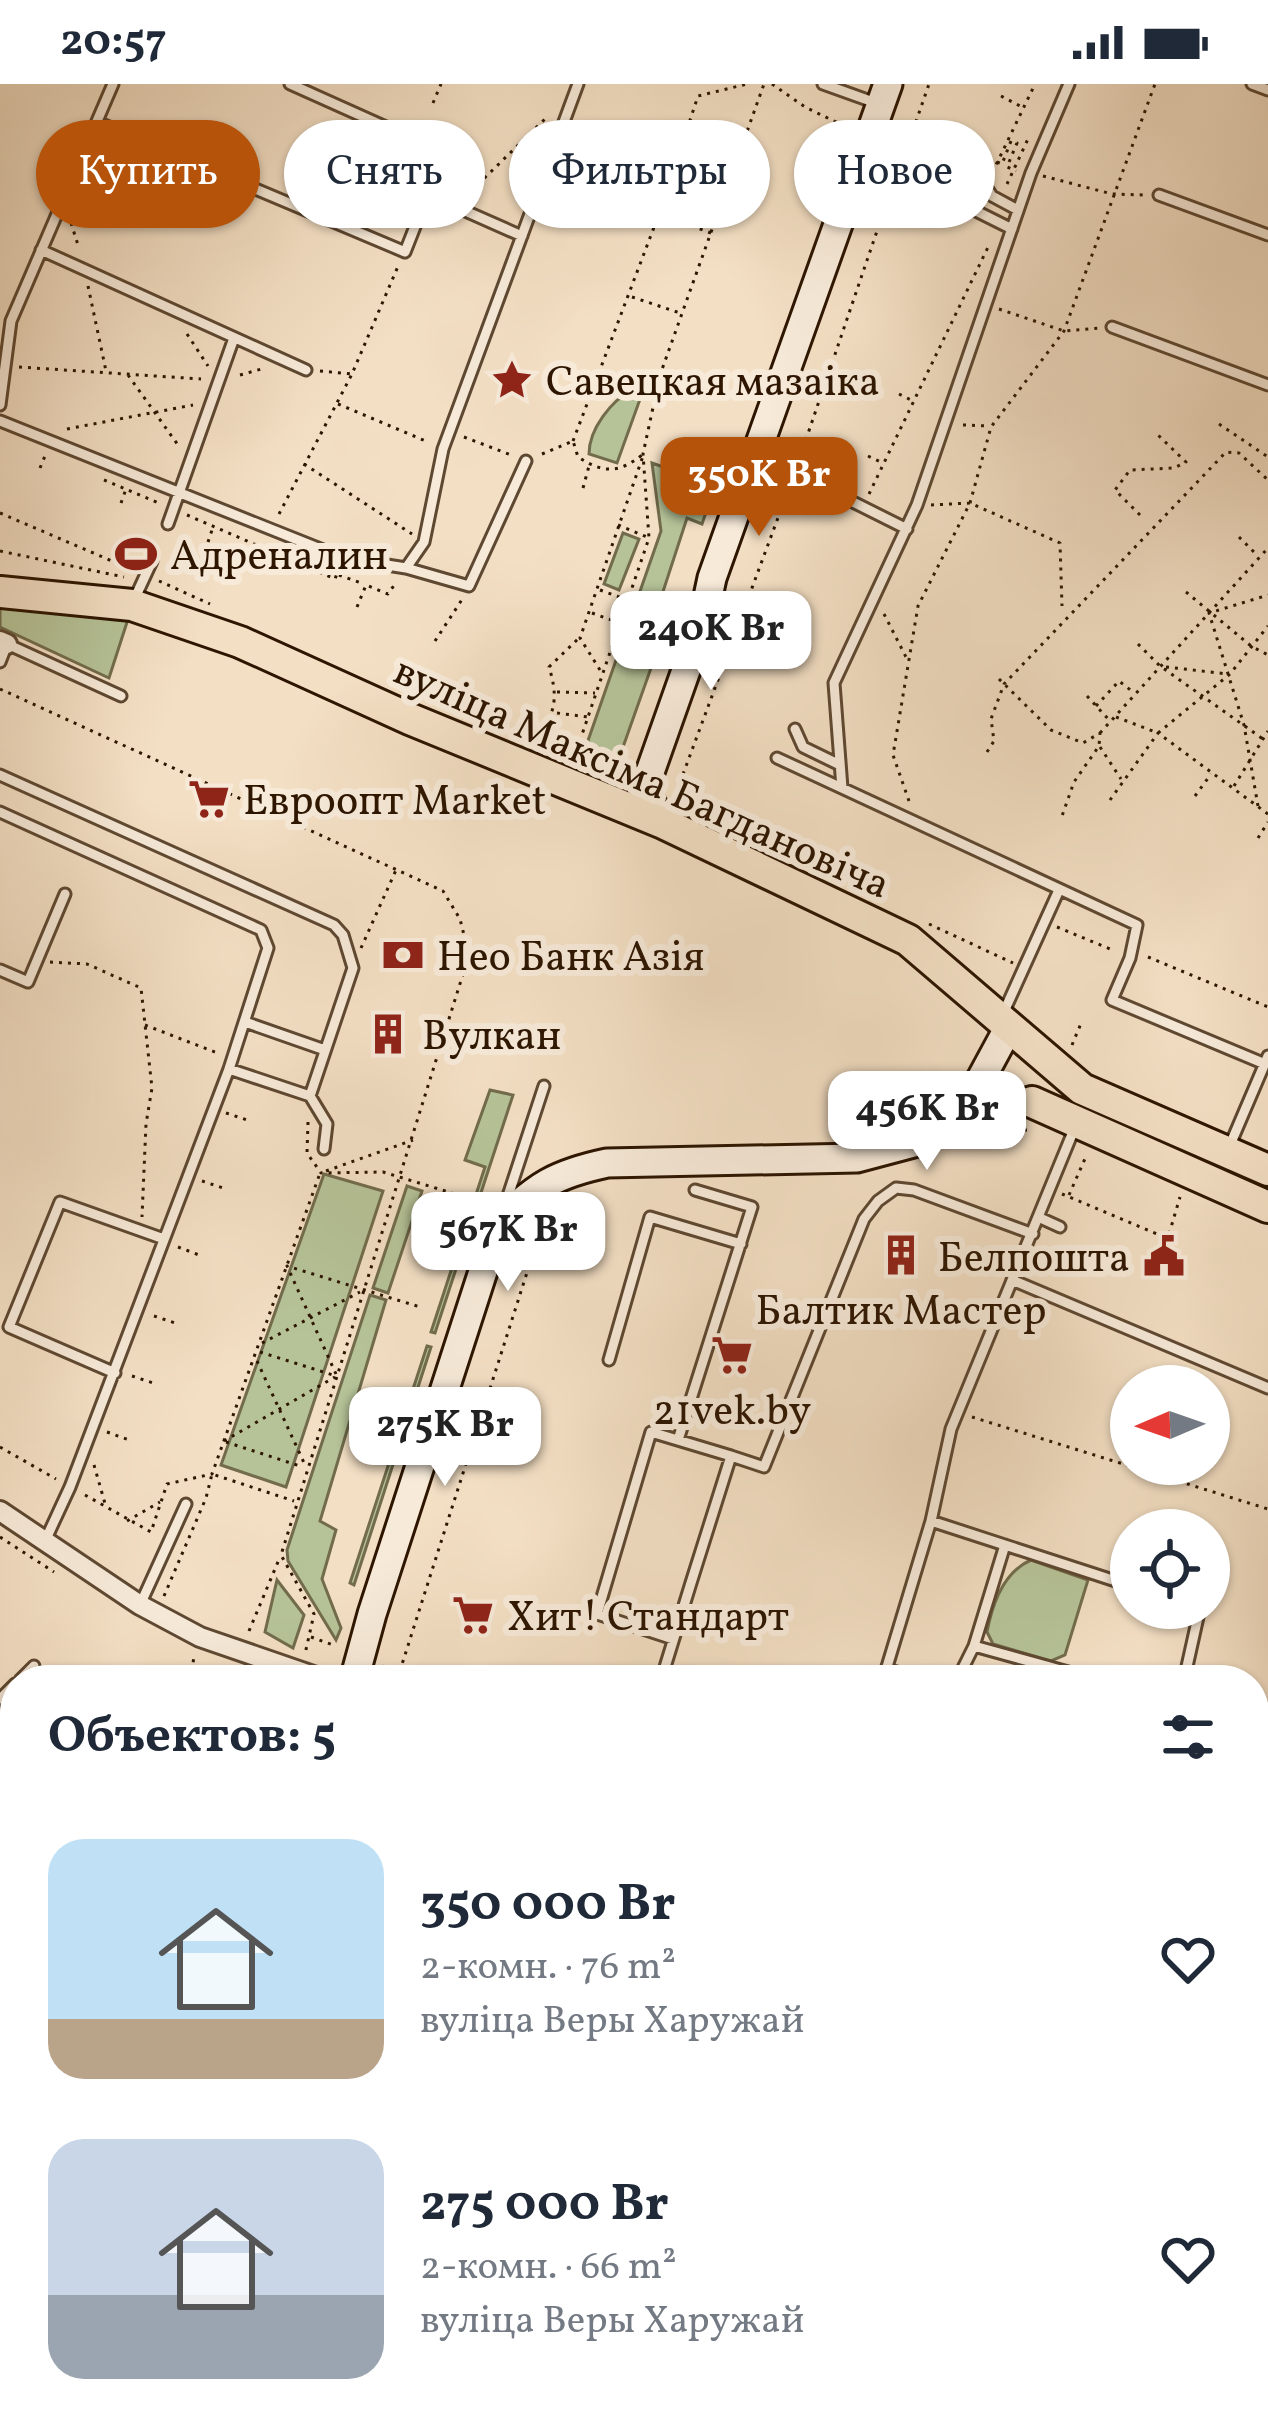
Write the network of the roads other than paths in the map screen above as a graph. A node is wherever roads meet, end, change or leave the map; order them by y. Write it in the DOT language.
graph roads {
  1 [pos="113,84"];
  2 [pos="290,84"];
  3 [pos="823,84"];
  4 [pos="1069,84"];
  5 [pos="1252,84"];
  6 [pos="578,86"];
  7 [pos="1268,90"];
  8 [pos="885,94"];
  9 [pos="98,120"];
  10 [pos="370,120"];
  11 [pos="995,195"];
  12 [pos="1159,195"];
  13 [pos="1018,210"];
  14 [pos="485,220"];
  15 [pos="995,221"];
  16 [pos="51,228"];
  17 [pos="348,228"];
  18 [pos="415,228"];
  19 [pos="836,228"];
  20 [pos="1012,229"];
  21 [pos="1268,235"];
  22 [pos="522,236"];
  23 [pos="41,250"];
  24 [pos="1112,327"];
  25 [pos="234,338"];
  26 [pos="4,360"];
  27 [pos="306,370"];
  28 [pos="1268,385"];
  29 [pos="0,405"];
  30 [pos="0,421"];
  31 [pos="756,454"];
  32 [pos="526,461"];
  33 [pos="179,494"];
  34 [pos="168,524"];
  35 [pos="907,529"];
  36 [pos="152,561"];
  37 [pos="406,568"];
  38 [pos="712,578"];
  39 [pos="140,587"];
  40 [pos="0,592"];
  41 [pos="2,649"];
  42 [pos="122,696"];
  43 [pos="795,729"];
  44 [pos="777,758"];
  45 [pos="840,766"];
  46 [pos="0,775"];
  47 [pos="842,788"];
  48 [pos="606,798"];
  49 [pos="0,812"];
  50 [pos="673,816"];
  51 [pos="1059,890"];
  52 [pos="65,894"];
  53 [pos="0,970"];
  54 [pos="245,1022"];
  55 [pos="1005,1023"];
  56 [pos="326,1050"];
  57 [pos="1266,1060"];
  58 [pos="231,1064"];
  59 [pos="544,1086"];
  60 [pos="309,1101"];
  61 [pos="1032,1102"];
  62 [pos="967,1122"];
  63 [pos="1074,1131"];
  64 [pos="324,1149"];
  65 [pos="1227,1152"];
  66 [pos="1268,1170"];
  67 [pos="695,1190"];
  68 [pos="1268,1208"];
  69 [pos="1038,1217"];
  70 [pos="499,1222"];
  71 [pos="1060,1227"];
  72 [pos="1033,1234"];
  73 [pos="164,1239"];
  74 [pos="740,1244"];
  75 [pos="1014,1277"];
  76 [pos="609,1360"];
  77 [pos="115,1373"];
  78 [pos="1268,1388"];
  79 [pos="678,1440"];
  80 [pos="730,1456"];
  81 [pos="186,1504"];
  82 [pos="0,1511"];
  83 [pos="932,1521"];
  84 [pos="45,1541"];
  85 [pos="1005,1545"];
  86 [pos="1110,1579"];
  87 [pos="140,1605"];
  88 [pos="1195,1629"];
  89 [pos="674,1639"];
  90 [pos="974,1646"];
  91 [pos="281,1665"];
  92 [pos="354,1665"];
  93 [pos="666,1665"];
  94 [pos="888,1665"];
  95 [pos="964,1665"];
  96 [pos="1042,1665"];
  97 [pos="1187,1665"];
  1 -- 9 [label="lane"];
  2 -- 10 [label="lane"];
  3 -- 8 [label="lane"];
  4 -- 13 [label="lane"];
  5 -- 7 [label="lane"];
  6 -- 22 [label="lane"];
  11 -- 13 [label="lane"];
  12 -- 21 [label="lane"];
  13 -- 20 [label="lane"];
  14 -- 22 [label="lane"];
  15 -- 20 [label="lane"];
  16 -- 23 [label="lane"];
  17 -- 18 [label="lane"];
  19 -- 31 [label="main road"];
  20 -- 35 [label="lane"];
  22 -- 37 [label="lane"];
  23 -- 25 [label="lane"];
  23 -- 26 [label="lane"];
  24 -- 28 [label="lane"];
  25 -- 27 [label="lane"];
  25 -- 33 [label="lane"];
  26 -- 29 [label="lane"];
  30 -- 33 [label="lane"];
  31 -- 35 [label="lane"];
  31 -- 38 [label="main road"];
  32 -- 37 [label="lane"];
  33 -- 34 [label="lane"];
  33 -- 37 [label="lane"];
  35 -- 45 [label="lane"];
  36 -- 39 [label="lane"];
  38 -- 48 [label="main road"];
  38 -- 50 [label="main road"];
  39 -- 40 [label="main road, вуліца Максіма Багдановіча"];
  39 -- 48 [label="main road, вуліца Максіма Багдановіча"];
  41 -- 42 [label="lane"];
  43 -- 45 [label="lane"];
  44 -- 47 [label="lane"];
  45 -- 47 [label="lane"];
  46 -- 56 [label="lane"];
  47 -- 51 [label="lane"];
  48 -- 50 [label="main road, вуліца Максіма Багдановіча"];
  49 -- 54 [label="lane"];
  50 -- 55 [label="main road, вуліца Максіма Багдановіча"];
  51 -- 55 [label="lane"];
  51 -- 57 [label="lane"];
  52 -- 53 [label="lane"];
  54 -- 56 [label="lane"];
  54 -- 58 [label="lane"];
  55 -- 62 [label="main road"];
  55 -- 65 [label="main road, вуліца Максіма Багдановіча"];
  56 -- 60 [label="lane"];
  57 -- 65 [label="lane"];
  58 -- 60 [label="lane"];
  58 -- 73 [label="lane"];
  59 -- 70 [label="lane"];
  60 -- 64 [label="lane"];
  61 -- 62 [label="main road"];
  61 -- 63 [label="main road"];
  62 -- 70 [label="main road"];
  63 -- 68 [label="main road"];
  63 -- 69 [label="lane"];
  65 -- 66 [label="main road, вуліца Максіма Багдановіча"];
  67 -- 74 [label="lane"];
  69 -- 71 [label="lane"];
  69 -- 72 [label="lane"];
  70 -- 92 [label="main road"];
  72 -- 75 [label="lane"];
  72 -- 80 [label="lane"];
  73 -- 77 [label="lane"];
  73 -- 77 [label="lane"];
  74 -- 76 [label="lane"];
  74 -- 79 [label="lane"];
  75 -- 78 [label="lane"];
  75 -- 83 [label="lane"];
  77 -- 84 [label="lane"];
  79 -- 80 [label="lane"];
  79 -- 89 [label="lane"];
  80 -- 89 [label="lane"];
  81 -- 87 [label="lane"];
  82 -- 84 [label="street"];
  83 -- 85 [label="lane"];
  83 -- 94 [label="lane"];
  84 -- 87 [label="street"];
  85 -- 86 [label="lane"];
  85 -- 90 [label="lane"];
  87 -- 91 [label="street"];
  88 -- 97 [label="lane"];
  89 -- 93 [label="lane"];
  90 -- 95 [label="lane"];
  90 -- 96 [label="lane"];
}
